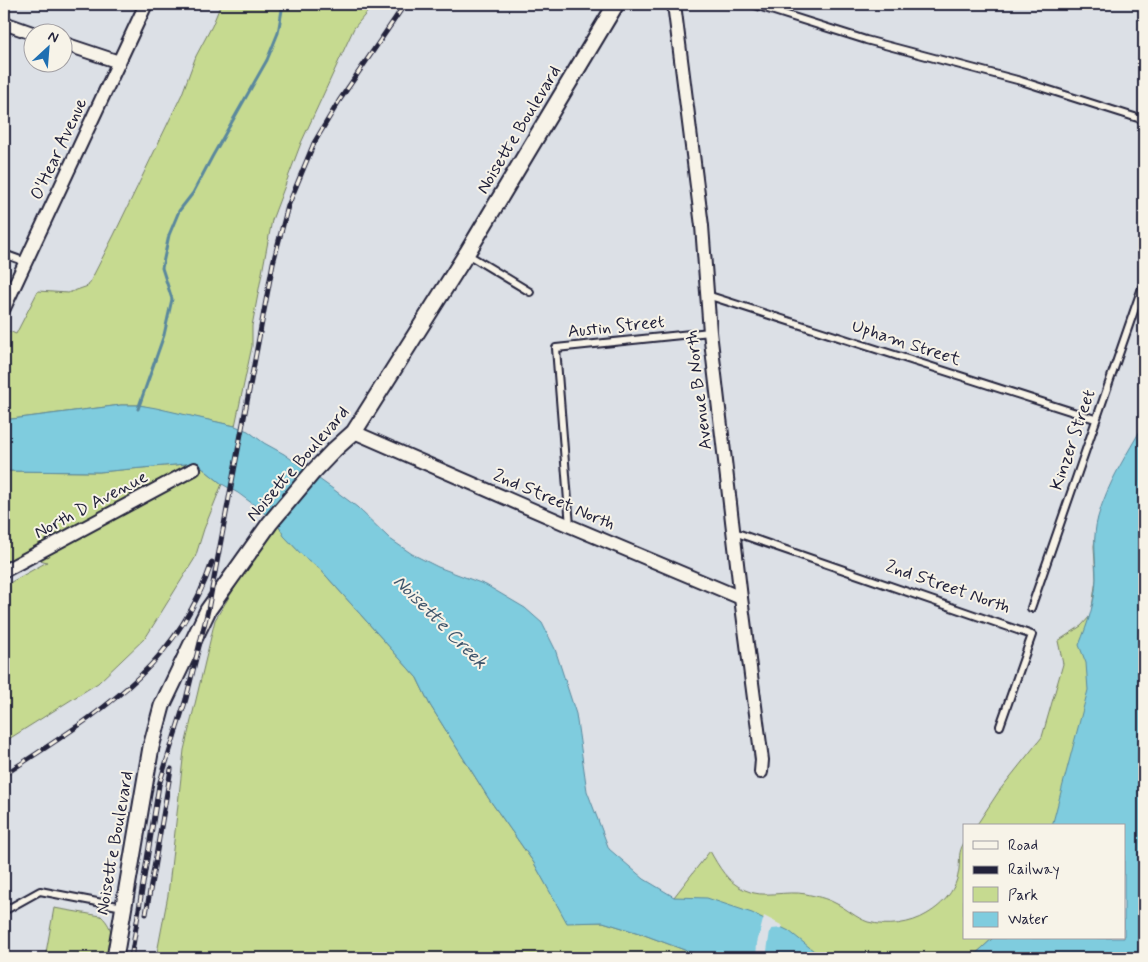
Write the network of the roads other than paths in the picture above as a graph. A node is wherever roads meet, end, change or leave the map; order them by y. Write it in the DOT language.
graph roads {
  1 [pos="146,4"];
  2 [pos="616,4"];
  3 [pos="674,4"];
  4 [pos="752,4"];
  5 [pos="4,23"];
  6 [pos="22,29"];
  7 [pos="72,46"];
  8 [pos="119,62"];
  9 [pos="1144,120"];
  10 [pos="466,253"];
  11 [pos="4,254"];
  12 [pos="26,262"];
  13 [pos="1144,282"];
  14 [pos="530,292"];
  15 [pos="707,295"];
  16 [pos="4,308"];
  17 [pos="710,332"];
  18 [pos="1096,419"];
  19 [pos="354,432"];
  20 [pos="194,469"];
  21 [pos="570,526"];
  22 [pos="734,532"];
  23 [pos="4,571"];
  24 [pos="741,598"];
  25 [pos="1032,608"];
  26 [pos="1000,726"];
  27 [pos="761,772"];
  28 [pos="123,907"];
  29 [pos="4,911"];
  30 [pos="115,958"];
  1 -- 8 [label="street, O'Hear Avenue"];
  2 -- 10 [label="street, Noisette Boulevard"];
  3 -- 15 [label="street, Avenue B North"];
  4 -- 9 [label="lane"];
  5 -- 6 [label="street"];
  7 -- 8 [label="street"];
  8 -- 12 [label="street, O'Hear Avenue"];
  10 -- 14 [label="lane"];
  10 -- 19 [label="street, Noisette Boulevard"];
  11 -- 12 [label="lane"];
  12 -- 16 [label="street, O'Hear Avenue"];
  13 -- 18 [label="lane, Kinzer Street"];
  15 -- 17 [label="street, Avenue B North"];
  15 -- 18 [label="lane, Upham Street"];
  17 -- 21 [label="lane, Austin Street"];
  17 -- 22 [label="street, Avenue B North"];
  18 -- 25 [label="lane, Kinzer Street"];
  19 -- 21 [label="street, 2nd Street North"];
  19 -- 28 [label="street, Noisette Boulevard"];
  20 -- 23 [label="street, North D Avenue"];
  21 -- 24 [label="street, 2nd Street North"];
  22 -- 24 [label="street, Avenue B North"];
  22 -- 26 [label="lane, 2nd Street North"];
  24 -- 27 [label="street, Avenue B North"];
  28 -- 29 [label="lane"];
  28 -- 30 [label="street, Noisette Boulevard"];
}
